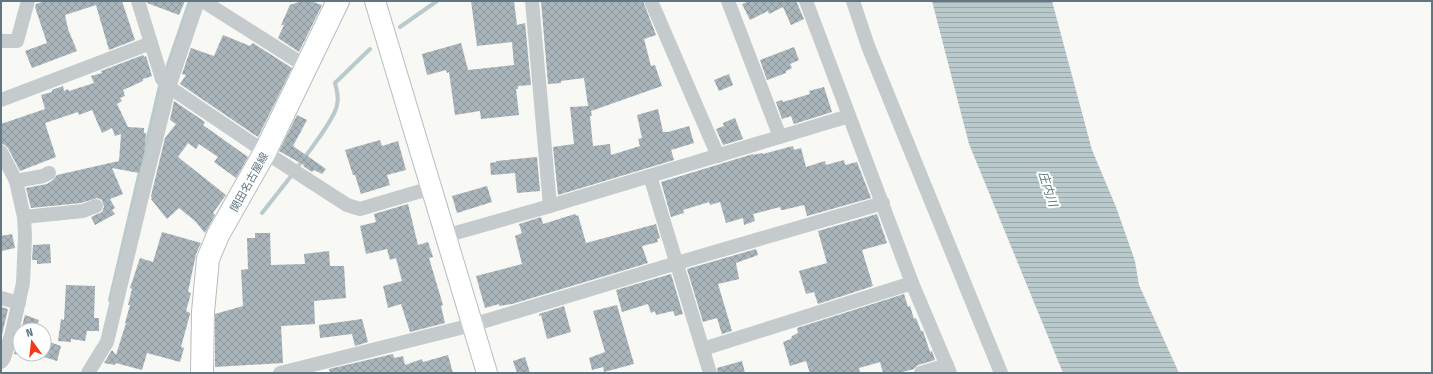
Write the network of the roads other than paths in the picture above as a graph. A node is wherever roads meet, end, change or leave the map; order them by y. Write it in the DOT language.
graph roads {
  1 [pos="28,1"];
  2 [pos="138,1"];
  3 [pos="198,1"];
  4 [pos="203,1"];
  5 [pos="338,1"];
  6 [pos="375,1"];
  7 [pos="532,1"];
  8 [pos="651,1"];
  9 [pos="728,1"];
  10 [pos="806,1"];
  11 [pos="853,1"];
  12 [pos="1,41"];
  13 [pos="151,43"];
  14 [pos="307,67"];
  15 [pos="169,87"];
  16 [pos="1,100"];
  17 [pos="849,116"];
  18 [pos="780,137"];
  19 [pos="1,152"];
  20 [pos="265,152"];
  21 [pos="718,156"];
  22 [pos="49,172"];
  23 [pos="650,176"];
  24 [pos="16,181"];
  25 [pos="431,188"];
  26 [pos="883,203"];
  27 [pos="96,206"];
  28 [pos="550,206"];
  29 [pos="24,217"];
  30 [pos="445,236"];
  31 [pos="677,263"];
  32 [pos="912,283"];
  33 [pos="1,298"];
  34 [pos="19,303"];
  35 [pos="472,325"];
  36 [pos="703,349"];
  37 [pos="1,362"];
  38 [pos="949,369"];
  39 [pos="88,373"];
  40 [pos="202,373"];
  41 [pos="280,373"];
  42 [pos="486,373"];
  43 [pos="710,373"];
  44 [pos="921,373"];
  45 [pos="1001,373"];
  1 -- 12 [label="street"];
  2 -- 13 [label="street"];
  3 -- 15 [label="street"];
  4 -- 14 [label="street"];
  5 -- 14 [label="main road, 関田名古屋線"];
  6 -- 25 [label="street"];
  7 -- 28 [label="street"];
  8 -- 21 [label="street"];
  9 -- 18 [label="street"];
  10 -- 17 [label="street"];
  11 -- 45 [label="street"];
  13 -- 15 [label="street"];
  13 -- 16 [label="street"];
  14 -- 20 [label="main road, 関田名古屋線"];
  15 -- 20 [label="street"];
  15 -- 39 [label="street"];
  17 -- 18 [label="street"];
  17 -- 26 [label="street"];
  18 -- 21 [label="street"];
  19 -- 24 [label="street"];
  20 -- 25 [label="street"];
  20 -- 40 [label="main road, 関田名古屋線"];
  21 -- 23 [label="street"];
  22 -- 24 [label="street"];
  23 -- 28 [label="street"];
  23 -- 31 [label="street"];
  24 -- 29 [label="street"];
  25 -- 30 [label="street"];
  26 -- 31 [label="street"];
  26 -- 32 [label="street"];
  27 -- 29 [label="street"];
  28 -- 30 [label="street"];
  29 -- 34 [label="street"];
  30 -- 35 [label="street"];
  31 -- 35 [label="street"];
  31 -- 36 [label="street"];
  32 -- 36 [label="street"];
  32 -- 38 [label="street"];
  33 -- 34 [label="street"];
  34 -- 37 [label="street"];
  35 -- 41 [label="street"];
  35 -- 42 [label="street"];
  36 -- 43 [label="street"];
  38 -- 44 [label="street"];
}
